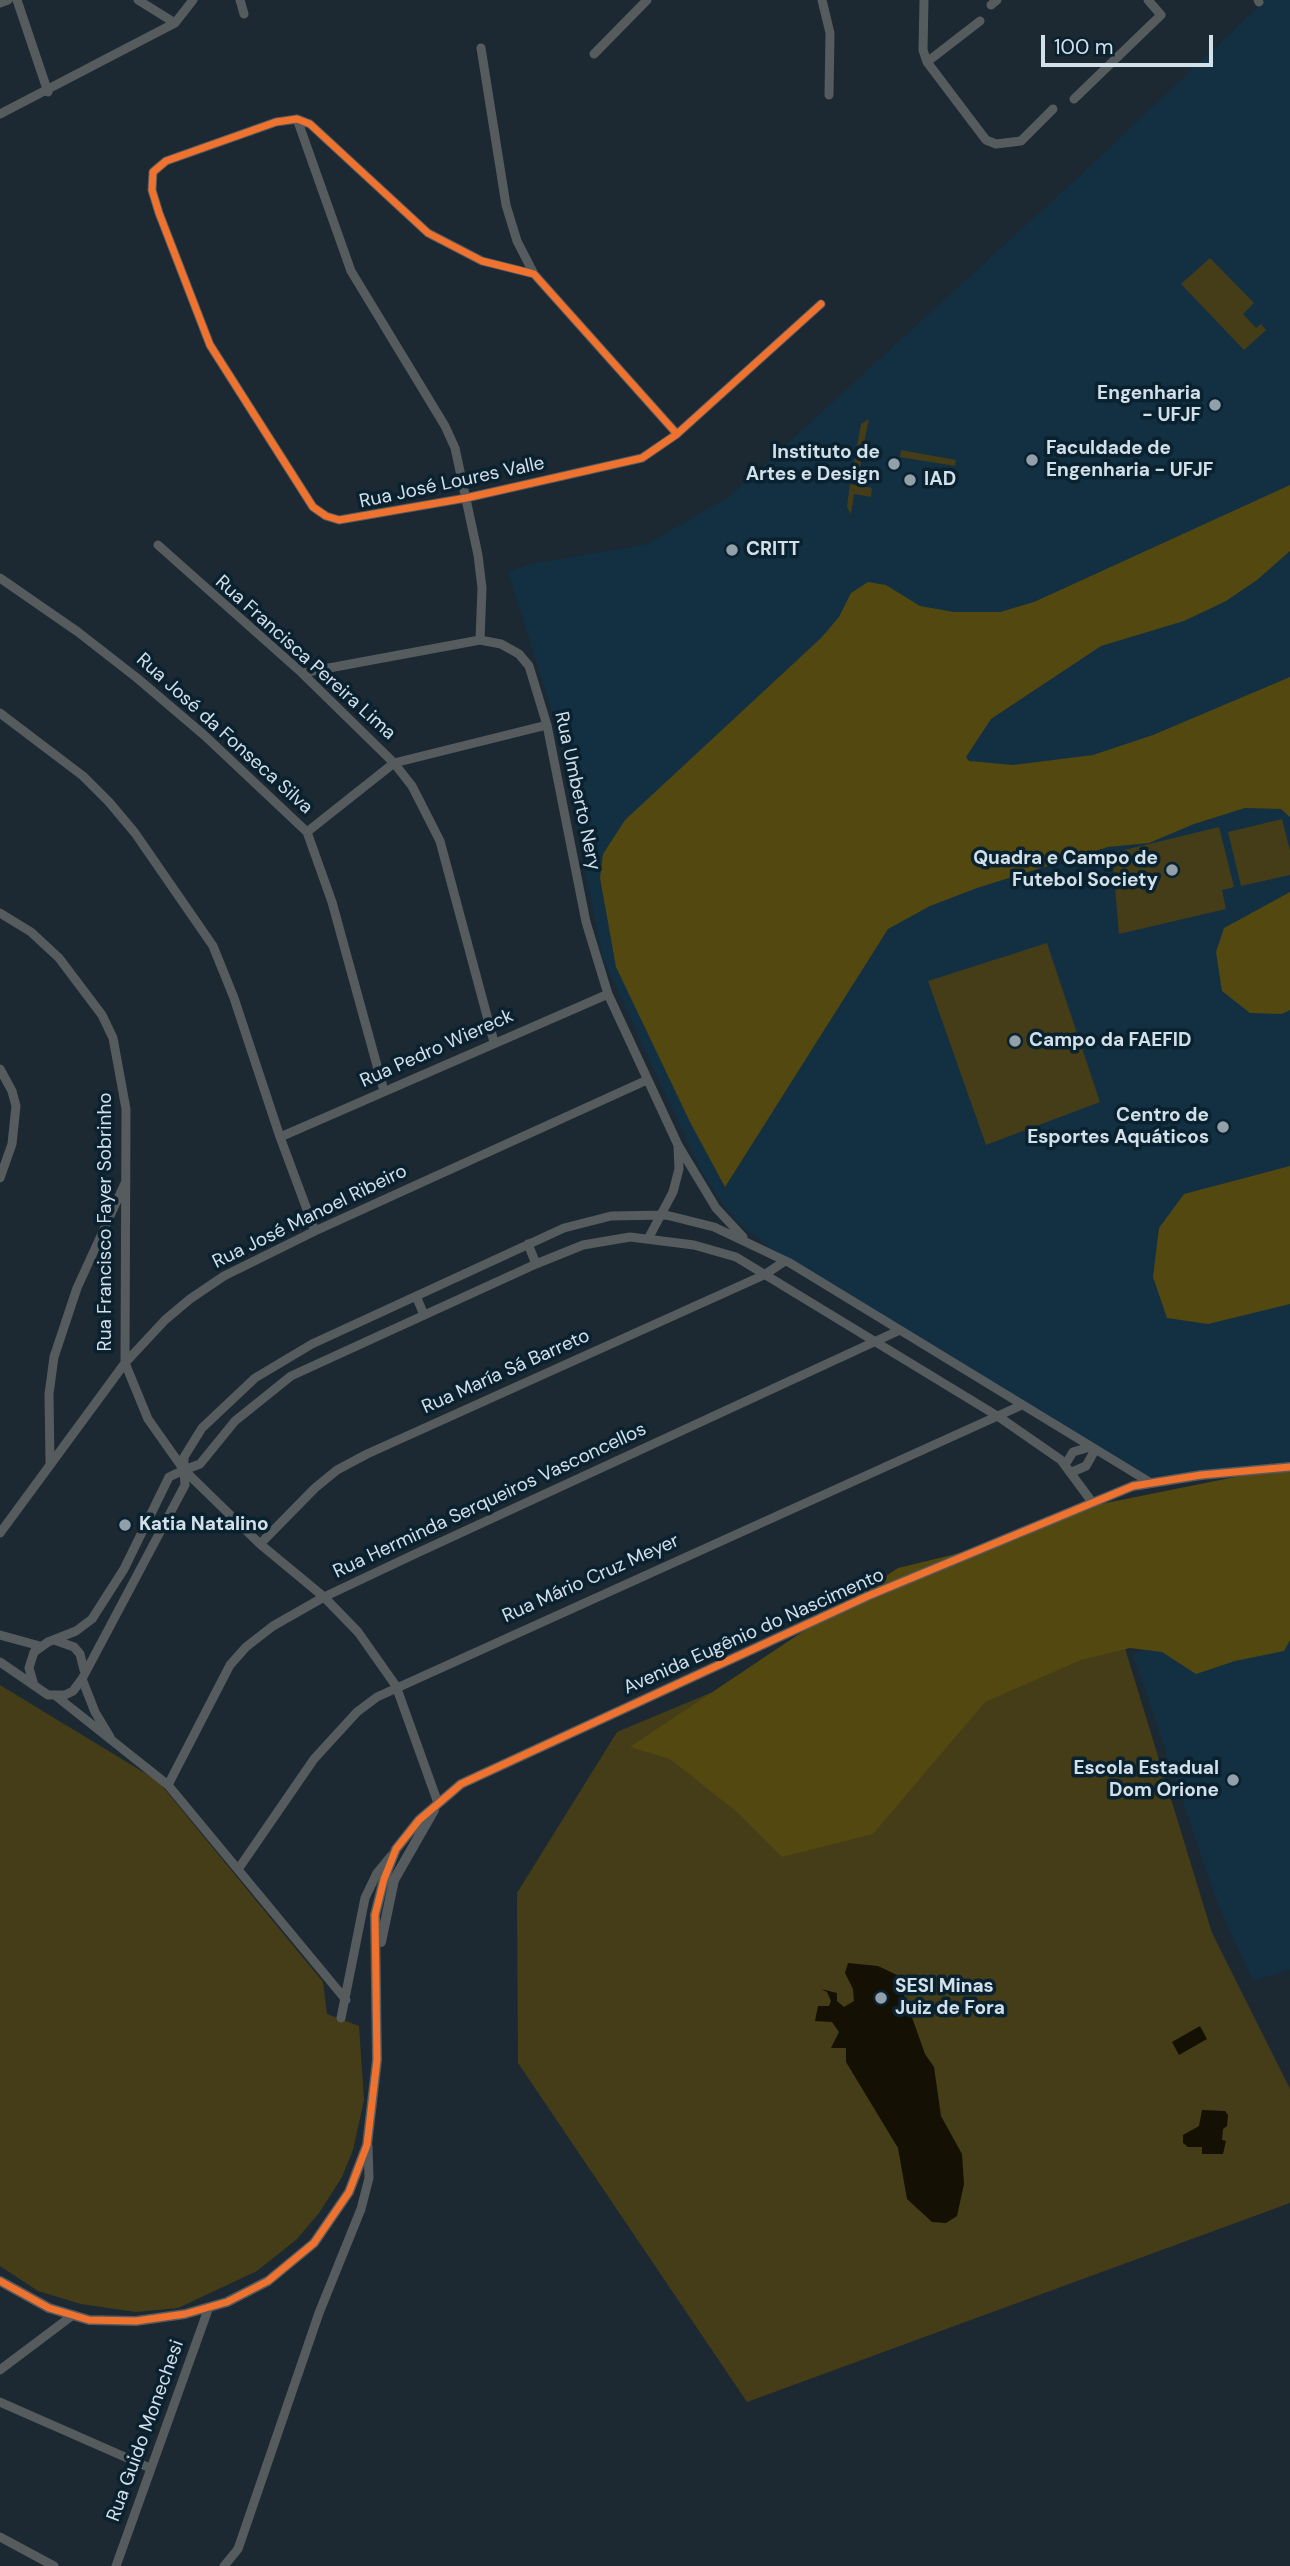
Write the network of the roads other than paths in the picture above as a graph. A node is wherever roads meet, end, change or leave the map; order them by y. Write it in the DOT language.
graph roads {
  1 [pos="8,0"];
  2 [pos="18,0"];
  3 [pos="138,0"];
  4 [pos="194,0"];
  5 [pos="240,0"];
  6 [pos="647,0"];
  7 [pos="924,0"];
  8 [pos="1148,0"];
  9 [pos="823,1"];
  10 [pos="0,3"];
  11 [pos="244,14"];
  12 [pos="980,20"];
  13 [pos="175,23"];
  14 [pos="481,48"];
  15 [pos="594,54"];
  16 [pos="927,62"];
  17 [pos="48,92"];
  18 [pos="829,95"];
  19 [pos="1073,99"];
  20 [pos="1053,109"];
  21 [pos="0,114"];
  22 [pos="298,119"];
  23 [pos="534,274"];
  24 [pos="821,304"];
  25 [pos="677,434"];
  26 [pos="467,498"];
  27 [pos="158,545"];
  28 [pos="0,578"];
  29 [pos="480,640"];
  30 [pos="302,673"];
  31 [pos="0,713"];
  32 [pos="547,724"];
  33 [pos="394,763"];
  34 [pos="307,832"];
  35 [pos="0,914"];
  36 [pos="608,993"];
  37 [pos="494,1042"];
  38 [pos="0,1069"];
  39 [pos="648,1080"];
  40 [pos="384,1091"];
  41 [pos="280,1137"];
  42 [pos="678,1145"];
  43 [pos="0,1178"];
  44 [pos="127,1178"];
  45 [pos="662,1215"];
  46 [pos="315,1231"];
  47 [pos="648,1239"];
  48 [pos="746,1241"];
  49 [pos="528,1244"];
  50 [pos="785,1261"];
  51 [pos="536,1264"];
  52 [pos="764,1275"];
  53 [pos="416,1296"];
  54 [pos="424,1315"];
  55 [pos="900,1331"];
  56 [pos="312,1344"];
  57 [pos="875,1344"];
  58 [pos="322,1362"];
  59 [pos="125,1363"];
  60 [pos="1022,1405"];
  61 [pos="999,1417"];
  62 [pos="1092,1448"];
  63 [pos="50,1462"];
  64 [pos="1290,1467"];
  65 [pos="1069,1469"];
  66 [pos="184,1470"];
  67 [pos="1151,1483"];
  68 [pos="1091,1502"];
  69 [pos="0,1533"];
  70 [pos="141,1538"];
  71 [pos="260,1544"];
  72 [pos="154,1545"];
  73 [pos="324,1597"];
  74 [pos="0,1635"];
  75 [pos="57,1641"];
  76 [pos="40,1646"];
  77 [pos="0,1661"];
  78 [pos="83,1676"];
  79 [pos="34,1685"];
  80 [pos="396,1686"];
  81 [pos="56,1696"];
  82 [pos="113,1741"];
  83 [pos="168,1785"];
  84 [pos="438,1803"];
  85 [pos="396,1849"];
  86 [pos="239,1868"];
  87 [pos="374,1987"];
  88 [pos="346,2000"];
  89 [pos="341,2018"];
  90 [pos="368,2144"];
  91 [pos="0,2281"];
  92 [pos="209,2307"];
  93 [pos="73,2315"];
  94 [pos="0,2371"];
  95 [pos="0,2402"];
  96 [pos="150,2469"];
  97 [pos="0,2537"];
  98 [pos="54,2566"];
  99 [pos="116,2566"];
  100 [pos="224,2566"];
  1 -- 10 [label="street"];
  2 -- 17 [label="street"];
  3 -- 13 [label="street"];
  4 -- 13 [label="street"];
  5 -- 11 [label="street"];
  6 -- 15 [label="street"];
  7 -- 16 [label="street"];
  8 -- 19 [label="street"];
  9 -- 18 [label="street"];
  12 -- 16 [label="street"];
  13 -- 17 [label="street"];
  14 -- 23 [label="street"];
  16 -- 20 [label="street"];
  17 -- 21 [label="street"];
  22 -- 23 [label="street"];
  22 -- 26 [label="street"];
  22 -- 26 [label="street, Rua José Loures Valle"];
  23 -- 25 [label="street"];
  24 -- 25 [label="street, Rua José Loures Valle"];
  25 -- 26 [label="street, Rua José Loures Valle"];
  26 -- 29 [label="street"];
  27 -- 30 [label="street, Rua Francisca Pereira Lima"];
  28 -- 34 [label="street, Rua José da Fonseca Silva"];
  29 -- 30 [label="street, Rua Umberto Nery"];
  29 -- 32 [label="street, Rua Umberto Nery"];
  30 -- 33 [label="street, Rua Francisca Pereira Lima"];
  31 -- 41 [label="street"];
  32 -- 33 [label="street"];
  32 -- 36 [label="street, Rua Umberto Nery"];
  33 -- 34 [label="street"];
  33 -- 37 [label="street, Rua Francisca Pereira Lima"];
  34 -- 40 [label="street, Rua José da Fonseca Silva"];
  35 -- 44 [label="street, Rua Francisco Fayer Sobrinho"];
  36 -- 37 [label="street, Rua Pedro Wiereck"];
  36 -- 39 [label="street, Rua Umberto Nery"];
  37 -- 40 [label="street, Rua Pedro Wiereck"];
  38 -- 43 [label="street"];
  39 -- 42 [label="street, Rua Umberto Nery"];
  39 -- 46 [label="street, Rua José Manoel Ribeiro"];
  40 -- 41 [label="street, Rua Pedro Wiereck"];
  41 -- 46 [label="street"];
  42 -- 45 [label="street, Rua Umberto Nery"];
  42 -- 48 [label="street, Rua Umberto Nery"];
  44 -- 59 [label="street, Rua Francisco Fayer Sobrinho"];
  44 -- 63 [label="street"];
  45 -- 47 [label="street, Rua Umberto Nery"];
  45 -- 48 [label="street"];
  45 -- 49 [label="street"];
  46 -- 59 [label="street, Rua José Manoel Ribeiro"];
  47 -- 51 [label="street"];
  47 -- 52 [label="street"];
  48 -- 50 [label="street"];
  49 -- 51 [label="street"];
  49 -- 53 [label="street"];
  50 -- 52 [label="street, Rua María Sá Barreto"];
  50 -- 55 [label="street"];
  51 -- 54 [label="street"];
  52 -- 57 [label="street"];
  52 -- 71 [label="street, Rua María Sá Barreto"];
  53 -- 54 [label="street"];
  53 -- 56 [label="street"];
  54 -- 58 [label="street"];
  55 -- 57 [label="street, Rua Herminda Serqueiros Vasconcellos"];
  55 -- 60 [label="street"];
  56 -- 58 [label="street"];
  56 -- 66 [label="street"];
  57 -- 61 [label="street"];
  57 -- 73 [label="street, Rua Herminda Serqueiros Vasconcellos"];
  58 -- 66 [label="street"];
  59 -- 63 [label="street, Rua José Manoel Ribeiro"];
  59 -- 66 [label="street, Rua Francisco Fayer Sobrinho"];
  60 -- 61 [label="street, Rua Mário Cruz Meyer"];
  60 -- 62 [label="street"];
  61 -- 65 [label="street"];
  61 -- 80 [label="street, Rua Mário Cruz Meyer"];
  62 -- 65 [label="street"];
  62 -- 65 [label="street"];
  62 -- 67 [label="street"];
  63 -- 69 [label="street, Rua José Manoel Ribeiro"];
  64 -- 67 [label="street, Avenida Eugênio do Nascimento"];
  65 -- 68 [label="street"];
  66 -- 70 [label="street"];
  66 -- 71 [label="street, Rua Francisco Fayer Sobrinho"];
  66 -- 72 [label="street"];
  67 -- 68 [label="street, Avenida Eugênio do Nascimento"];
  68 -- 84 [label="street, Avenida Eugênio do Nascimento"];
  70 -- 72 [label="street"];
  70 -- 75 [label="street"];
  71 -- 73 [label="street, Rua Francisco Fayer Sobrinho"];
  72 -- 78 [label="street"];
  73 -- 80 [label="street, Rua Francisco Fayer Sobrinho"];
  73 -- 83 [label="street, Rua Herminda Serqueiros Vasconcellos"];
  74 -- 76 [label="street"];
  75 -- 76 [label="street"];
  75 -- 78 [label="street"];
  76 -- 79 [label="street"];
  77 -- 79 [label="street"];
  78 -- 81 [label="street"];
  78 -- 82 [label="street"];
  79 -- 81 [label="street"];
  80 -- 84 [label="street, Rua Francisco Fayer Sobrinho"];
  80 -- 86 [label="street, Rua Mário Cruz Meyer"];
  81 -- 82 [label="street"];
  82 -- 83 [label="street"];
  83 -- 86 [label="street"];
  84 -- 85 [label="street, Avenida Eugênio do Nascimento"];
  84 -- 87 [label="street, Avenida Eugênio do Nascimento"];
  85 -- 87 [label="street, Avenida Eugênio do Nascimento"];
  85 -- 88 [label="street"];
  86 -- 88 [label="street"];
  87 -- 90 [label="street, Avenida Eugênio do Nascimento"];
  88 -- 89 [label="street"];
  90 -- 92 [label="street, Avenida Eugênio do Nascimento"];
  90 -- 100 [label="street"];
  91 -- 93 [label="street, Avenida Eugênio do Nascimento"];
  92 -- 93 [label="street, Avenida Eugênio do Nascimento"];
  92 -- 96 [label="street, Rua Guido Monechesi"];
  93 -- 94 [label="street"];
  95 -- 96 [label="street"];
  96 -- 99 [label="street, Rua Guido Monechesi"];
  97 -- 98 [label="street"];
}
